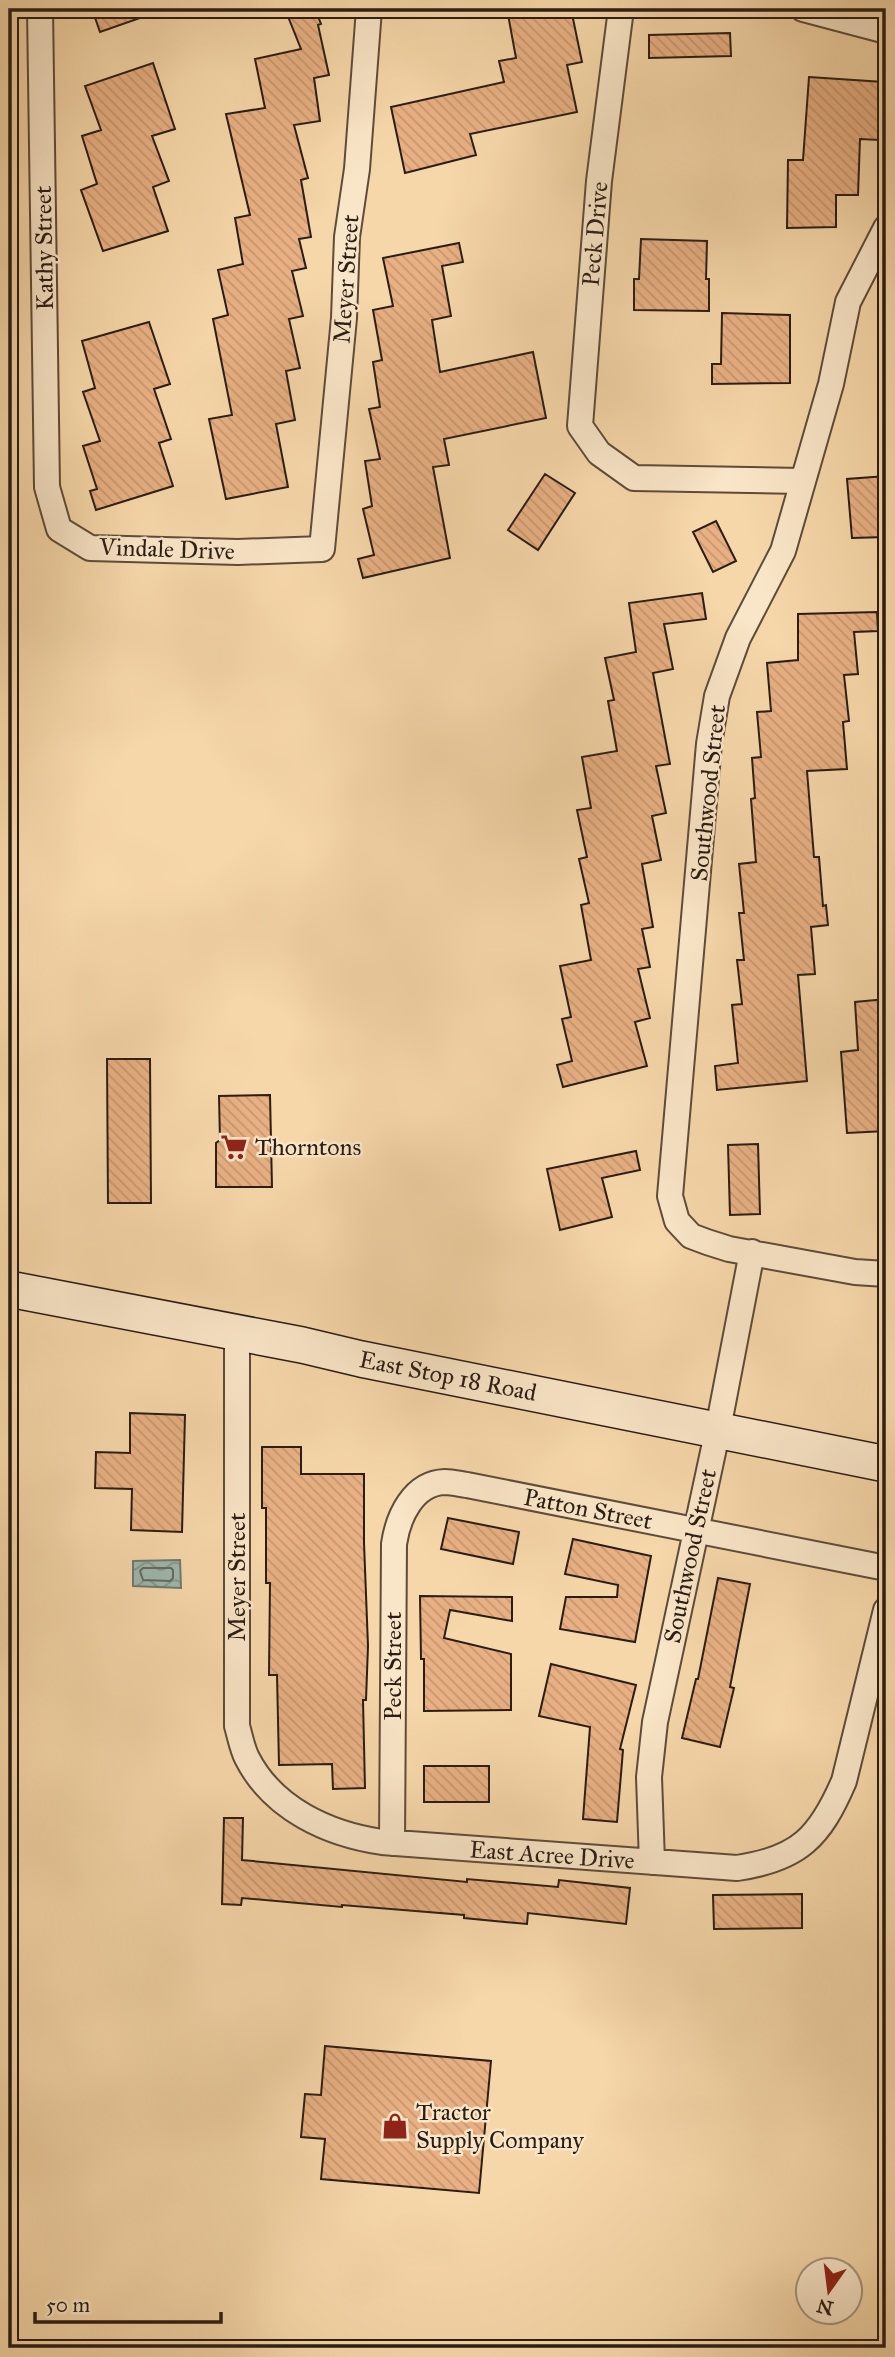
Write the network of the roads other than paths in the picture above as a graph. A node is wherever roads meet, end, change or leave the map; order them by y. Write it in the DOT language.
graph roads {
  1 [pos="40,9"];
  2 [pos="369,9"];
  3 [pos="621,9"];
  4 [pos="803,9"];
  5 [pos="886,31"];
  6 [pos="886,228"];
  7 [pos="802,481"];
  8 [pos="47,487"];
  9 [pos="322,549"];
  10 [pos="752,1252"];
  11 [pos="886,1274"];
  12 [pos="9,1289"];
  13 [pos="237,1333"];
  14 [pos="718,1429"];
  15 [pos="886,1464"];
  16 [pos="415,1494"];
  17 [pos="696,1530"];
  18 [pos="886,1568"];
  19 [pos="886,1610"];
  20 [pos="285,1804"];
  21 [pos="392,1843"];
  22 [pos="652,1862"];
  1 -- 8 [label="street, Kathy Street"];
  2 -- 9 [label="street, Meyer Street"];
  3 -- 7 [label="street, Peck Drive"];
  4 -- 5 [label="street"];
  6 -- 7 [label="street, Southwood Street"];
  7 -- 10 [label="street, Southwood Street"];
  8 -- 9 [label="street, Vindale Drive"];
  10 -- 11 [label="street"];
  10 -- 14 [label="street, Southwood Street"];
  12 -- 13 [label="street, East Stop 18 Road"];
  13 -- 14 [label="street, East Stop 18 Road"];
  13 -- 20 [label="street, Meyer Street"];
  14 -- 15 [label="street, East Stop 18 Road"];
  14 -- 17 [label="street, Southwood Street"];
  16 -- 17 [label="street, Patton Street"];
  16 -- 21 [label="street, Peck Street"];
  17 -- 18 [label="street, Patton Street"];
  17 -- 22 [label="street, Southwood Street"];
  19 -- 22 [label="street, East Acree Drive"];
  20 -- 21 [label="street, East Acree Drive"];
  21 -- 22 [label="street, East Acree Drive"];
}
